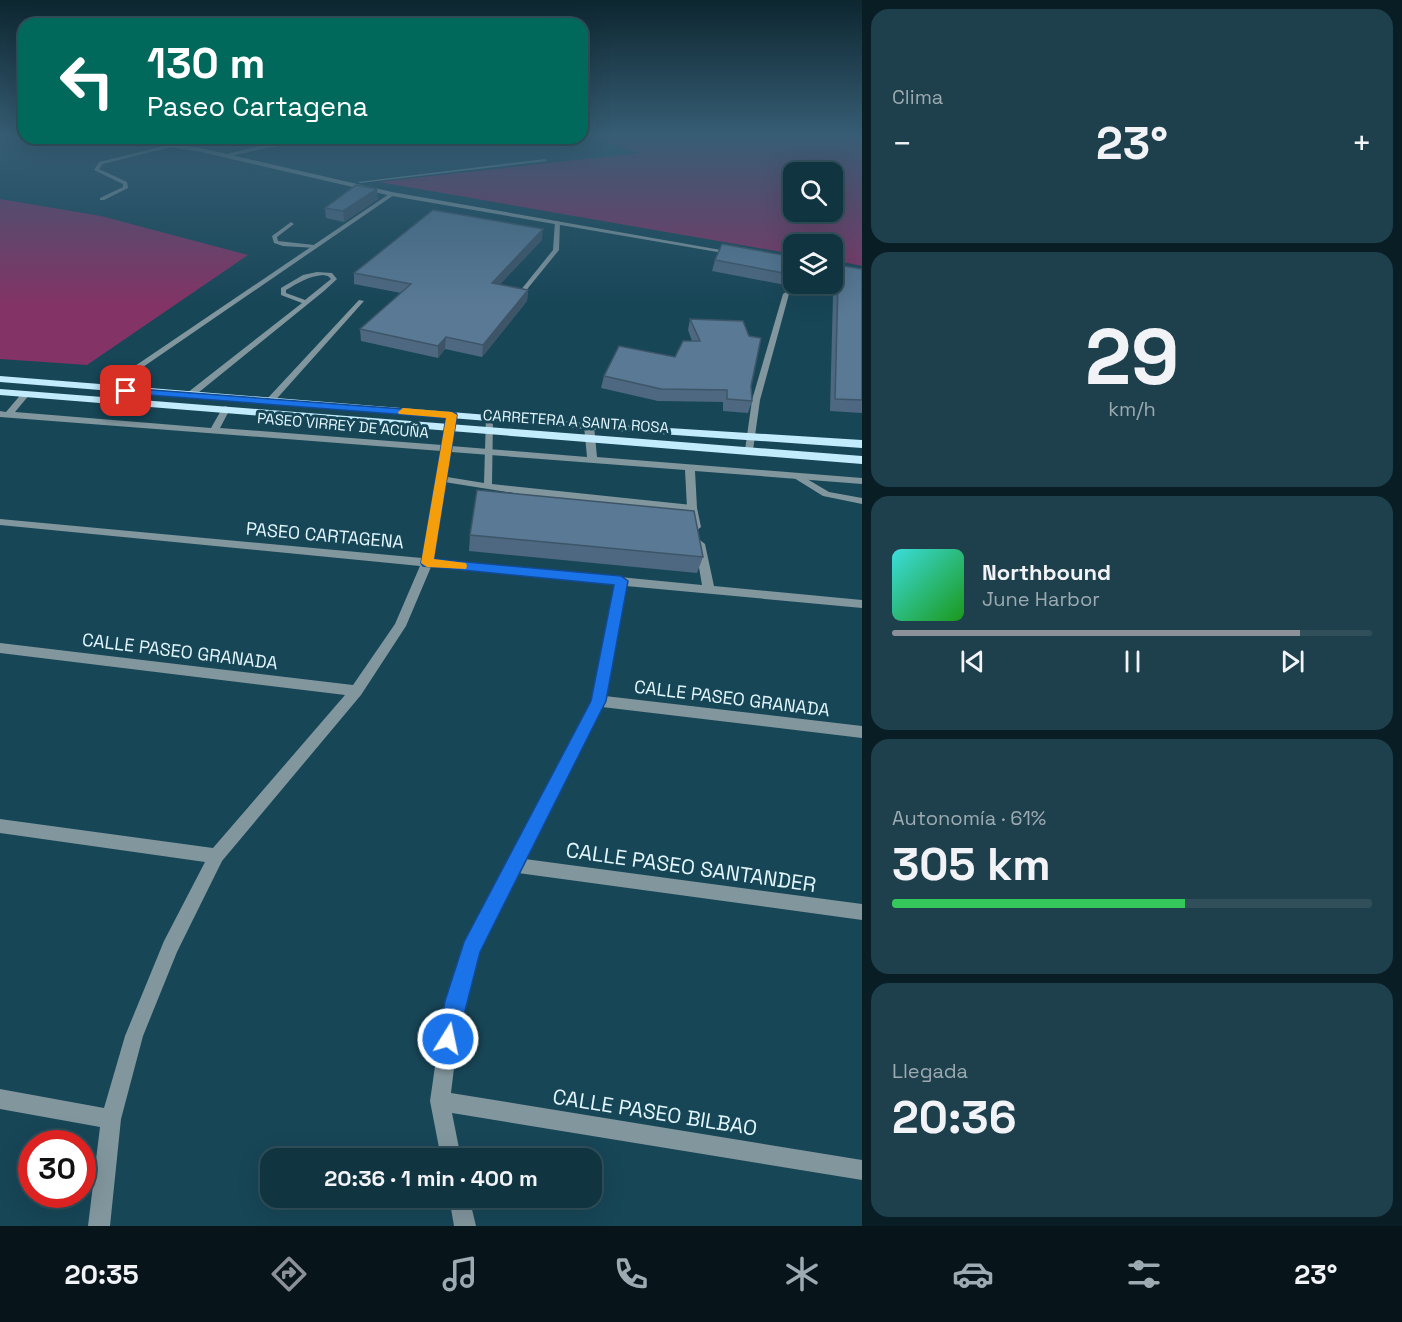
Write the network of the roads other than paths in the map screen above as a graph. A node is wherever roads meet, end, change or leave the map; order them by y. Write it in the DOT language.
graph roads {
  1 [pos="116,192"];
  2 [pos="384,192"];
  3 [pos="412,192"];
  4 [pos="392,194"];
  5 [pos="102,199"];
  6 [pos="449,203"];
  7 [pos="441,211"];
  8 [pos="557,222"];
  9 [pos="291,224"];
  10 [pos="314,247"];
  11 [pos="522,292"];
  12 [pos="786,294"];
  13 [pos="361,301"];
  14 [pos="305,302"];
  15 [pos="0,379"];
  16 [pos="105,389"];
  17 [pos="0,392"];
  18 [pos="26,394"];
  19 [pos="190,395"];
  20 [pos="269,402"];
  21 [pos="226,409"];
  22 [pos="4,414"];
  23 [pos="451,421"];
  24 [pos="489,424"];
  25 [pos="214,430"];
  26 [pos="589,432"];
  27 [pos="750,437"];
  28 [pos="862,444"];
  29 [pos="446,448"];
  30 [pos="749,450"];
  31 [pos="488,452"];
  32 [pos="862,459"];
  33 [pos="592,460"];
  34 [pos="690,469"];
  35 [pos="797,476"];
  36 [pos="441,478"];
  37 [pos="862,481"];
  38 [pos="488,487"];
  39 [pos="862,501"];
  40 [pos="692,508"];
  41 [pos="0,522"];
  42 [pos="427,563"];
  43 [pos="621,581"];
  44 [pos="708,589"];
  45 [pos="862,604"];
  46 [pos="0,648"];
  47 [pos="356,691"];
  48 [pos="598,701"];
  49 [pos="862,732"];
  50 [pos="0,826"];
  51 [pos="216,856"];
  52 [pos="515,865"];
  53 [pos="862,912"];
  54 [pos="0,1099"];
  55 [pos="440,1101"];
  56 [pos="111,1119"];
  57 [pos="449,1148"];
  58 [pos="862,1170"];
  59 [pos="461,1208"];
  60 [pos="99,1226"];
  61 [pos="465,1226"];
  1 -- 5 [label="lane"];
  2 -- 4 [label="street"];
  3 -- 8 [label="street"];
  4 -- 6 [label="street"];
  4 -- 10 [label="street"];
  6 -- 7 [label="lane"];
  6 -- 8 [label="street"];
  8 -- 11 [label="lane"];
  9 -- 10 [label="lane"];
  10 -- 16 [label="street"];
  12 -- 27 [label="lane"];
  13 -- 20 [label="lane"];
  14 -- 14 [label="lane"];
  14 -- 19 [label="lane"];
  15 -- 16 [label="main road, CARRETERA A SANTA ROSA"];
  16 -- 19 [label="main road, CARRETERA A SANTA ROSA"];
  17 -- 18 [label="main road, CARRETERA A SANTA ROSA"];
  18 -- 21 [label="main road, CARRETERA A SANTA ROSA"];
  18 -- 22 [label="street"];
  19 -- 20 [label="main road, CARRETERA A SANTA ROSA"];
  20 -- 23 [label="main road, CARRETERA A SANTA ROSA"];
  21 -- 23 [label="main road, CARRETERA A SANTA ROSA"];
  21 -- 25 [label="street"];
  22 -- 25 [label="street, PASEO VIRREY DE ACUÑA"];
  23 -- 24 [label="main road, CARRETERA A SANTA ROSA"];
  23 -- 29 [label="street"];
  24 -- 26 [label="main road, CARRETERA A SANTA ROSA"];
  24 -- 31 [label="lane"];
  25 -- 29 [label="street, PASEO VIRREY DE ACUÑA"];
  26 -- 27 [label="main road, CARRETERA A SANTA ROSA"];
  26 -- 30 [label="main road, CARRETERA A SANTA ROSA"];
  26 -- 33 [label="street"];
  27 -- 28 [label="main road, CARRETERA A SANTA ROSA"];
  27 -- 30 [label="lane"];
  29 -- 31 [label="street, PASEO VIRREY DE ACUÑA"];
  29 -- 36 [label="street"];
  30 -- 32 [label="main road, CARRETERA A SANTA ROSA"];
  31 -- 33 [label="street, PASEO VIRREY DE ACUÑA"];
  31 -- 38 [label="lane"];
  33 -- 34 [label="street, PASEO VIRREY DE ACUÑA"];
  34 -- 35 [label="street, PASEO VIRREY DE ACUÑA"];
  34 -- 40 [label="street"];
  35 -- 37 [label="street, PASEO VIRREY DE ACUÑA"];
  35 -- 39 [label="lane"];
  36 -- 38 [label="lane"];
  36 -- 42 [label="street"];
  38 -- 40 [label="lane"];
  40 -- 44 [label="street"];
  41 -- 42 [label="street, PASEO CARTAGENA"];
  42 -- 43 [label="street, PASEO CARTAGENA"];
  42 -- 47 [label="street"];
  43 -- 44 [label="street, PASEO CARTAGENA"];
  43 -- 48 [label="street"];
  44 -- 45 [label="street, PASEO CARTAGENA"];
  46 -- 47 [label="street, CALLE PASEO GRANADA"];
  47 -- 51 [label="street"];
  48 -- 49 [label="street, CALLE PASEO GRANADA"];
  48 -- 52 [label="street"];
  50 -- 51 [label="street"];
  51 -- 56 [label="street"];
  52 -- 53 [label="street, CALLE PASEO SANTANDER"];
  52 -- 55 [label="street"];
  54 -- 56 [label="street"];
  55 -- 57 [label="street"];
  55 -- 58 [label="street, CALLE PASEO BILBAO"];
  56 -- 60 [label="street"];
  59 -- 61 [label="street"];
}
